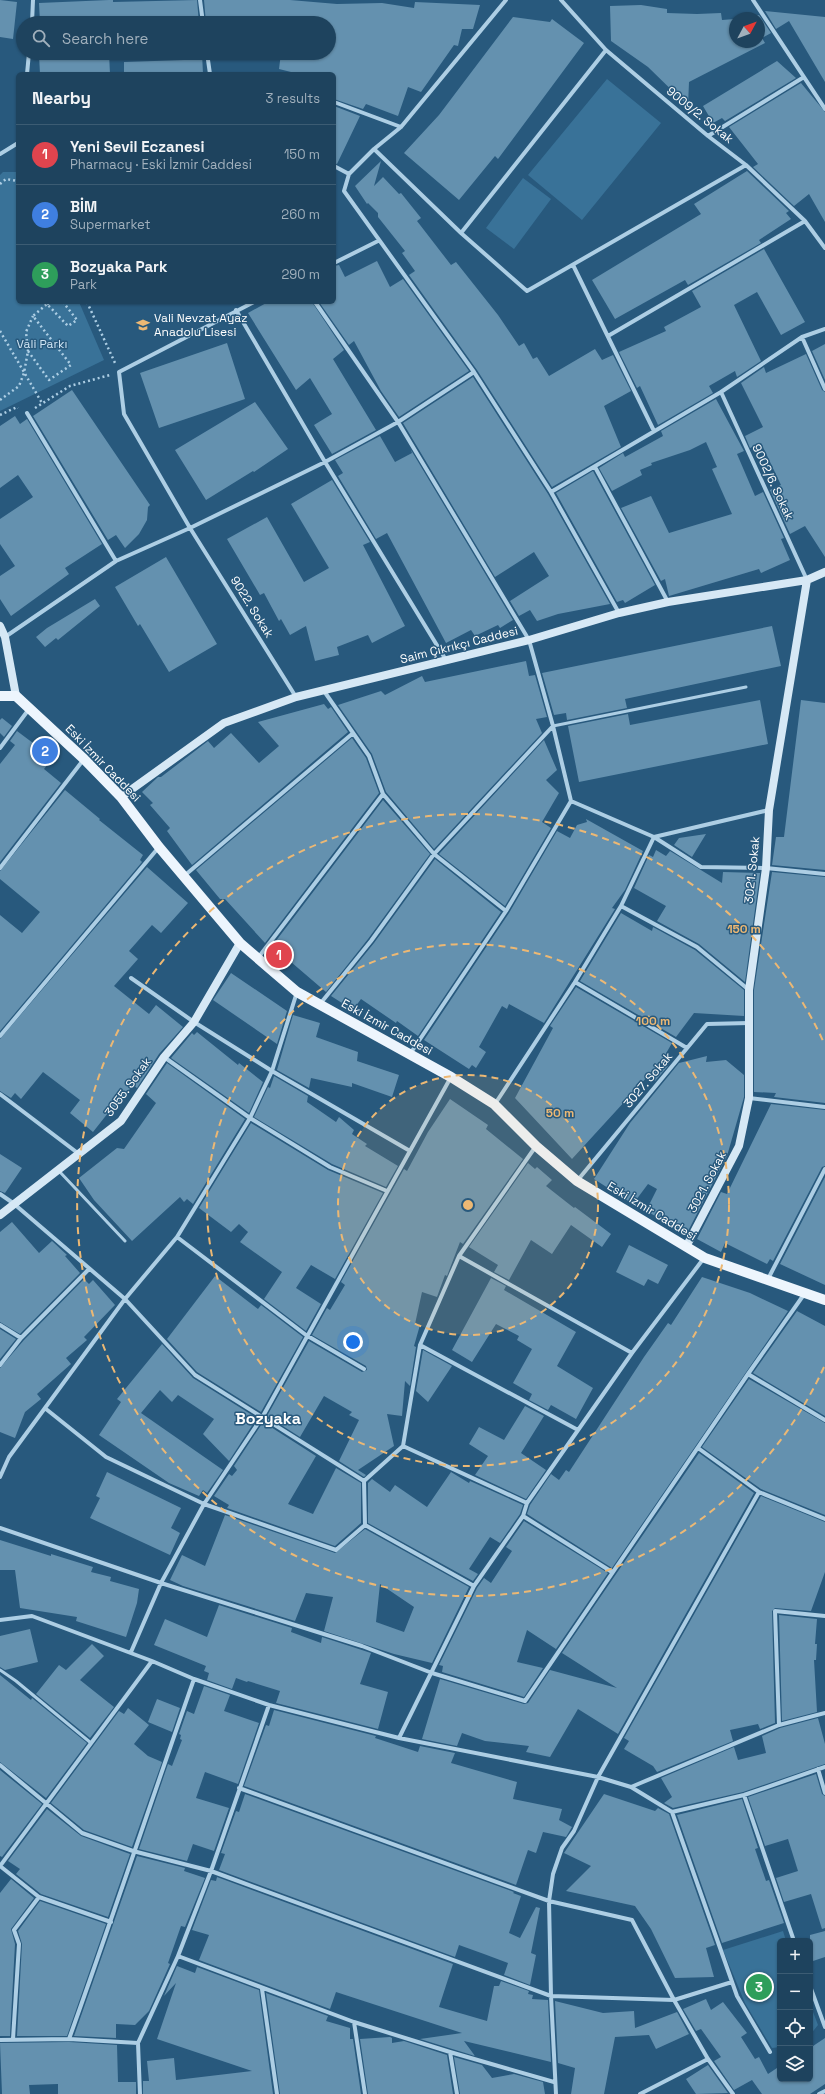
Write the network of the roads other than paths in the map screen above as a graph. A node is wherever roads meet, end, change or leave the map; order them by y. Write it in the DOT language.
graph roads {
  1 [pos="34,0"];
  2 [pos="200,0"];
  3 [pos="506,0"];
  4 [pos="561,0"];
  5 [pos="753,0"];
  6 [pos="33,16"];
  7 [pos="202,16"];
  8 [pos="606,50"];
  9 [pos="28,60"];
  10 [pos="208,60"];
  11 [pos="27,72"];
  12 [pos="210,72"];
  13 [pos="804,77"];
  14 [pos="336,103"];
  15 [pos="825,109"];
  16 [pos="401,127"];
  17 [pos="708,136"];
  18 [pos="16,144"];
  19 [pos="374,149"];
  20 [pos="0,154"];
  21 [pos="746,165"];
  22 [pos="336,167"];
  23 [pos="349,174"];
  24 [pos="805,221"];
  25 [pos="461,233"];
  26 [pos="378,241"];
  27 [pos="825,248"];
  28 [pos="336,262"];
  29 [pos="572,265"];
  30 [pos="250,304"];
  31 [pos="316,304"];
  32 [pos="236,310"];
  33 [pos="825,329"];
  34 [pos="608,336"];
  35 [pos="802,337"];
  36 [pos="474,372"];
  37 [pos="825,389"];
  38 [pos="721,392"];
  39 [pos="27,412"];
  40 [pos="398,422"];
  41 [pos="654,431"];
  42 [pos="325,462"];
  43 [pos="595,467"];
  44 [pos="551,492"];
  45 [pos="190,528"];
  46 [pos="116,561"];
  47 [pos="825,572"];
  48 [pos="807,580"];
  49 [pos="668,602"];
  50 [pos="619,613"];
  51 [pos="0,626"];
  52 [pos="5,637"];
  53 [pos="528,640"];
  54 [pos="446,660"];
  55 [pos="746,686"];
  56 [pos="324,691"];
  57 [pos="0,696"];
  58 [pos="16,696"];
  59 [pos="296,697"];
  60 [pos="29,709"];
  61 [pos="553,726"];
  62 [pos="352,734"];
  63 [pos="0,748"];
  64 [pos="84,759"];
  65 [pos="383,794"];
  66 [pos="121,797"];
  67 [pos="571,801"];
  68 [pos="769,810"];
  69 [pos="654,837"];
  70 [pos="159,847"];
  71 [pos="434,854"];
  72 [pos="0,868"];
  73 [pos="766,868"];
  74 [pos="825,874"];
  75 [pos="184,876"];
  76 [pos="621,906"];
  77 [pos="506,911"];
  78 [pos="240,943"];
  79 [pos="257,959"];
  80 [pos="131,978"];
  81 [pos="575,982"];
  82 [pos="749,990"];
  83 [pos="297,992"];
  84 [pos="320,1004"];
  85 [pos="194,1022"];
  86 [pos="749,1023"];
  87 [pos="0,1036"];
  88 [pos="687,1048"];
  89 [pos="410,1055"];
  90 [pos="164,1057"];
  91 [pos="272,1071"];
  92 [pos="451,1077"];
  93 [pos="0,1094"];
  94 [pos="749,1098"];
  95 [pos="494,1104"];
  96 [pos="825,1107"];
  97 [pos="250,1118"];
  98 [pos="536,1146"];
  99 [pos="410,1150"];
  100 [pos="80,1154"];
  101 [pos="825,1169"];
  102 [pos="58,1170"];
  103 [pos="577,1181"];
  104 [pos="387,1191"];
  105 [pos="0,1194"];
  106 [pos="13,1202"];
  107 [pos="0,1214"];
  108 [pos="177,1237"];
  109 [pos="125,1241"];
  110 [pos="686,1247"];
  111 [pos="459,1256"];
  112 [pos="705,1258"];
  113 [pos="90,1269"];
  114 [pos="768,1279"];
  115 [pos="805,1293"];
  116 [pos="125,1299"];
  117 [pos="825,1300"];
  118 [pos="0,1325"];
  119 [pos="306,1335"];
  120 [pos="21,1338"];
  121 [pos="420,1344"];
  122 [pos="632,1353"];
  123 [pos="0,1365"];
  124 [pos="364,1369"];
  125 [pos="748,1374"];
  126 [pos="46,1409"];
  127 [pos="263,1416"];
  128 [pos="825,1420"];
  129 [pos="578,1430"];
  130 [pos="403,1446"];
  131 [pos="698,1448"];
  132 [pos="0,1477"];
  133 [pos="364,1480"];
  134 [pos="759,1492"];
  135 [pos="527,1503"];
  136 [pos="204,1504"];
  137 [pos="522,1516"];
  138 [pos="825,1519"];
  139 [pos="365,1525"];
  140 [pos="0,1528"];
  141 [pos="612,1572"];
  142 [pos="161,1583"];
  143 [pos="474,1586"];
  144 [pos="825,1616"];
  145 [pos="0,1620"];
  146 [pos="131,1652"];
  147 [pos="152,1661"];
  148 [pos="0,1670"];
  149 [pos="432,1673"];
  150 [pos="194,1679"];
  151 [pos="269,1705"];
  152 [pos="825,1713"];
  153 [pos="779,1725"];
  154 [pos="399,1738"];
  155 [pos="91,1743"];
  156 [pos="0,1765"];
  157 [pos="825,1767"];
  158 [pos="818,1769"];
  159 [pos="598,1777"];
  160 [pos="631,1787"];
  161 [pos="239,1788"];
  162 [pos="825,1793"];
  163 [pos="744,1795"];
  164 [pos="46,1804"];
  165 [pos="672,1812"];
  166 [pos="134,1851"];
  167 [pos="0,1866"];
  168 [pos="211,1871"];
  169 [pos="39,1897"];
  170 [pos="549,1901"];
  171 [pos="111,1922"];
  172 [pos="793,1938"];
  173 [pos="178,1956"];
  174 [pos="732,1982"];
  175 [pos="262,1989"];
  176 [pos="813,1994"];
  177 [pos="551,1996"];
  178 [pos="674,2000"];
  179 [pos="354,2022"];
  180 [pos="825,2027"];
  181 [pos="13,2039"];
  182 [pos="69,2039"];
  183 [pos="0,2040"];
  184 [pos="138,2043"];
  185 [pos="450,2052"];
  186 [pos="770,2052"];
  187 [pos="708,2059"];
  188 [pos="554,2082"];
  189 [pos="825,2091"];
  190 [pos="140,2094"];
  191 [pos="277,2094"];
  192 [pos="365,2094"];
  193 [pos="457,2094"];
  194 [pos="556,2094"];
  195 [pos="640,2094"];
  196 [pos="733,2094"];
  197 [pos="819,2094"];
  1 -- 6 [label="street"];
  2 -- 7 [label="street"];
  3 -- 16 [label="street"];
  4 -- 8 [label="street, 9009/2. Sokak"];
  5 -- 13 [label="street"];
  8 -- 17 [label="street, 9009/2. Sokak"];
  8 -- 25 [label="street"];
  9 -- 11 [label="street"];
  10 -- 12 [label="street"];
  13 -- 15 [label="street"];
  13 -- 17 [label="street"];
  14 -- 16 [label="street"];
  16 -- 19 [label="street"];
  17 -- 21 [label="street, 9009/2. Sokak"];
  18 -- 20 [label="street"];
  19 -- 23 [label="street"];
  19 -- 25 [label="street"];
  21 -- 24 [label="street, 9009/2. Sokak"];
  21 -- 29 [label="street"];
  22 -- 23 [label="street"];
  23 -- 26 [label="street"];
  24 -- 27 [label="street, 9009/2. Sokak"];
  24 -- 34 [label="street"];
  25 -- 29 [label="street"];
  26 -- 28 [label="street"];
  26 -- 36 [label="street"];
  29 -- 34 [label="street"];
  30 -- 32 [label="street"];
  31 -- 40 [label="street"];
  32 -- 42 [label="street"];
  32 -- 45 [label="street, 9022. Sokak"];
  33 -- 35 [label="street"];
  34 -- 41 [label="street"];
  35 -- 37 [label="street"];
  35 -- 38 [label="street"];
  36 -- 40 [label="street"];
  36 -- 44 [label="street"];
  38 -- 41 [label="street"];
  38 -- 48 [label="street, 9002/6. Sokak"];
  39 -- 46 [label="street"];
  40 -- 42 [label="street"];
  40 -- 53 [label="street"];
  41 -- 43 [label="street"];
  42 -- 45 [label="street"];
  42 -- 54 [label="street"];
  43 -- 44 [label="street"];
  43 -- 49 [label="street"];
  44 -- 50 [label="street"];
  45 -- 46 [label="street"];
  45 -- 59 [label="street, 9022. Sokak"];
  46 -- 52 [label="street"];
  47 -- 48 [label="main road, Saim Çıkrıkçı Caddesi"];
  48 -- 49 [label="main road, Saim Çıkrıkçı Caddesi"];
  48 -- 68 [label="main road, 3021. Sokak"];
  49 -- 50 [label="main road, Saim Çıkrıkçı Caddesi"];
  50 -- 53 [label="main road, Saim Çıkrıkçı Caddesi"];
  51 -- 52 [label="main road"];
  52 -- 58 [label="main road"];
  53 -- 54 [label="main road, Saim Çıkrıkçı Caddesi"];
  53 -- 61 [label="street"];
  54 -- 56 [label="main road, Saim Çıkrıkçı Caddesi"];
  55 -- 61 [label="lane"];
  56 -- 59 [label="main road, Saim Çıkrıkçı Caddesi"];
  56 -- 62 [label="street"];
  57 -- 58 [label="main road"];
  58 -- 60 [label="main road, Eski İzmir Caddesi"];
  59 -- 66 [label="main road, Saim Çıkrıkçı Caddesi"];
  60 -- 63 [label="street"];
  60 -- 64 [label="main road, Eski İzmir Caddesi"];
  61 -- 67 [label="street"];
  61 -- 71 [label="street"];
  62 -- 65 [label="street"];
  62 -- 75 [label="street"];
  64 -- 66 [label="main road, Eski İzmir Caddesi"];
  64 -- 72 [label="street"];
  65 -- 71 [label="street"];
  65 -- 79 [label="street"];
  66 -- 70 [label="main road, Eski İzmir Caddesi"];
  67 -- 69 [label="street"];
  67 -- 77 [label="street"];
  68 -- 69 [label="street"];
  68 -- 73 [label="main road, 3021. Sokak"];
  69 -- 73 [label="street"];
  69 -- 76 [label="street"];
  70 -- 75 [label="main road, Eski İzmir Caddesi"];
  70 -- 87 [label="street"];
  71 -- 77 [label="street"];
  71 -- 84 [label="street"];
  73 -- 74 [label="street"];
  73 -- 82 [label="main road, 3021. Sokak"];
  75 -- 78 [label="main road, Eski İzmir Caddesi"];
  76 -- 81 [label="street"];
  76 -- 82 [label="street"];
  77 -- 89 [label="street"];
  78 -- 79 [label="main road, Eski İzmir Caddesi"];
  78 -- 85 [label="main road, 3055. Sokak"];
  79 -- 83 [label="main road, Eski İzmir Caddesi"];
  80 -- 85 [label="street"];
  81 -- 88 [label="street"];
  81 -- 95 [label="street"];
  82 -- 86 [label="main road, 3021. Sokak"];
  83 -- 84 [label="main road, Eski İzmir Caddesi"];
  83 -- 91 [label="street"];
  84 -- 89 [label="main road, Eski İzmir Caddesi"];
  85 -- 90 [label="main road, 3055. Sokak"];
  85 -- 91 [label="street"];
  86 -- 88 [label="street, 3027. Sokak"];
  86 -- 94 [label="main road, 3021. Sokak"];
  88 -- 103 [label="street, 3027. Sokak"];
  89 -- 92 [label="main road, Eski İzmir Caddesi"];
  90 -- 97 [label="street"];
  90 -- 100 [label="main road, 3055. Sokak"];
  91 -- 97 [label="street"];
  91 -- 99 [label="street"];
  92 -- 95 [label="main road, Eski İzmir Caddesi"];
  92 -- 99 [label="street"];
  93 -- 100 [label="street"];
  94 -- 96 [label="street"];
  94 -- 110 [label="main road, 3021. Sokak"];
  95 -- 98 [label="main road, Eski İzmir Caddesi"];
  97 -- 104 [label="street"];
  97 -- 108 [label="street"];
  98 -- 103 [label="main road, Eski İzmir Caddesi"];
  98 -- 111 [label="street"];
  99 -- 104 [label="street"];
  100 -- 102 [label="main road, 3055. Sokak"];
  101 -- 114 [label="street"];
  102 -- 106 [label="main road, 3055. Sokak"];
  102 -- 109 [label="lane"];
  103 -- 110 [label="main road, Eski İzmir Caddesi"];
  104 -- 119 [label="street"];
  105 -- 106 [label="street"];
  106 -- 107 [label="main road, 3055. Sokak"];
  106 -- 113 [label="street"];
  108 -- 116 [label="street"];
  108 -- 119 [label="street"];
  110 -- 112 [label="main road, Eski İzmir Caddesi"];
  111 -- 121 [label="street"];
  111 -- 122 [label="street"];
  112 -- 114 [label="main road, Eski İzmir Caddesi"];
  112 -- 122 [label="street"];
  113 -- 116 [label="street"];
  113 -- 120 [label="street"];
  114 -- 115 [label="main road, Eski İzmir Caddesi"];
  115 -- 117 [label="main road, Eski İzmir Caddesi"];
  115 -- 125 [label="street"];
  116 -- 126 [label="street"];
  116 -- 127 [label="street"];
  118 -- 120 [label="street"];
  119 -- 124 [label="street"];
  119 -- 127 [label="street"];
  120 -- 123 [label="street"];
  121 -- 129 [label="street"];
  121 -- 130 [label="street"];
  122 -- 129 [label="street"];
  125 -- 128 [label="street"];
  125 -- 131 [label="street"];
  126 -- 132 [label="street"];
  126 -- 136 [label="street"];
  127 -- 133 [label="street"];
  127 -- 136 [label="street"];
  129 -- 135 [label="street"];
  130 -- 133 [label="street"];
  130 -- 135 [label="street"];
  131 -- 134 [label="street"];
  131 -- 141 [label="street"];
  133 -- 139 [label="street"];
  134 -- 138 [label="street"];
  134 -- 159 [label="street"];
  135 -- 137 [label="street"];
  136 -- 139 [label="street"];
  136 -- 142 [label="street"];
  137 -- 141 [label="street"];
  137 -- 143 [label="street"];
  139 -- 143 [label="street"];
  140 -- 142 [label="street"];
  141 -- 149 [label="street"];
  142 -- 146 [label="street"];
  142 -- 149 [label="street"];
  143 -- 149 [label="street"];
  144 -- 153 [label="street"];
  145 -- 146 [label="street"];
  146 -- 147 [label="street"];
  147 -- 150 [label="street"];
  147 -- 155 [label="street"];
  148 -- 155 [label="lane"];
  149 -- 154 [label="street"];
  150 -- 151 [label="street"];
  150 -- 166 [label="street"];
  151 -- 154 [label="street"];
  151 -- 161 [label="street"];
  152 -- 153 [label="street"];
  153 -- 160 [label="street"];
  154 -- 159 [label="street"];
  155 -- 164 [label="street"];
  156 -- 164 [label="street"];
  157 -- 158 [label="street"];
  158 -- 162 [label="street"];
  158 -- 163 [label="street"];
  159 -- 160 [label="street"];
  159 -- 170 [label="street"];
  160 -- 165 [label="street"];
  161 -- 168 [label="street"];
  161 -- 170 [label="street"];
  163 -- 165 [label="street"];
  163 -- 172 [label="street"];
  164 -- 166 [label="street"];
  164 -- 167 [label="street"];
  165 -- 174 [label="street"];
  166 -- 168 [label="street"];
  166 -- 171 [label="street"];
  167 -- 169 [label="street"];
  168 -- 173 [label="street"];
  168 -- 177 [label="street"];
  169 -- 171 [label="street"];
  169 -- 181 [label="street"];
  170 -- 177 [label="street"];
  170 -- 178 [label="street"];
  171 -- 182 [label="street"];
  173 -- 175 [label="street"];
  173 -- 184 [label="street"];
  174 -- 178 [label="street"];
  174 -- 186 [label="street"];
  175 -- 179 [label="street"];
  175 -- 191 [label="street"];
  176 -- 180 [label="street"];
  177 -- 178 [label="street"];
  177 -- 188 [label="street"];
  178 -- 187 [label="street"];
  179 -- 185 [label="street"];
  179 -- 192 [label="street"];
  181 -- 182 [label="street"];
  181 -- 183 [label="street"];
  182 -- 184 [label="street"];
  184 -- 190 [label="street"];
  185 -- 188 [label="street"];
  185 -- 193 [label="street"];
  187 -- 195 [label="street"];
  187 -- 196 [label="street"];
  188 -- 194 [label="street"];
  189 -- 197 [label="street"];
}
